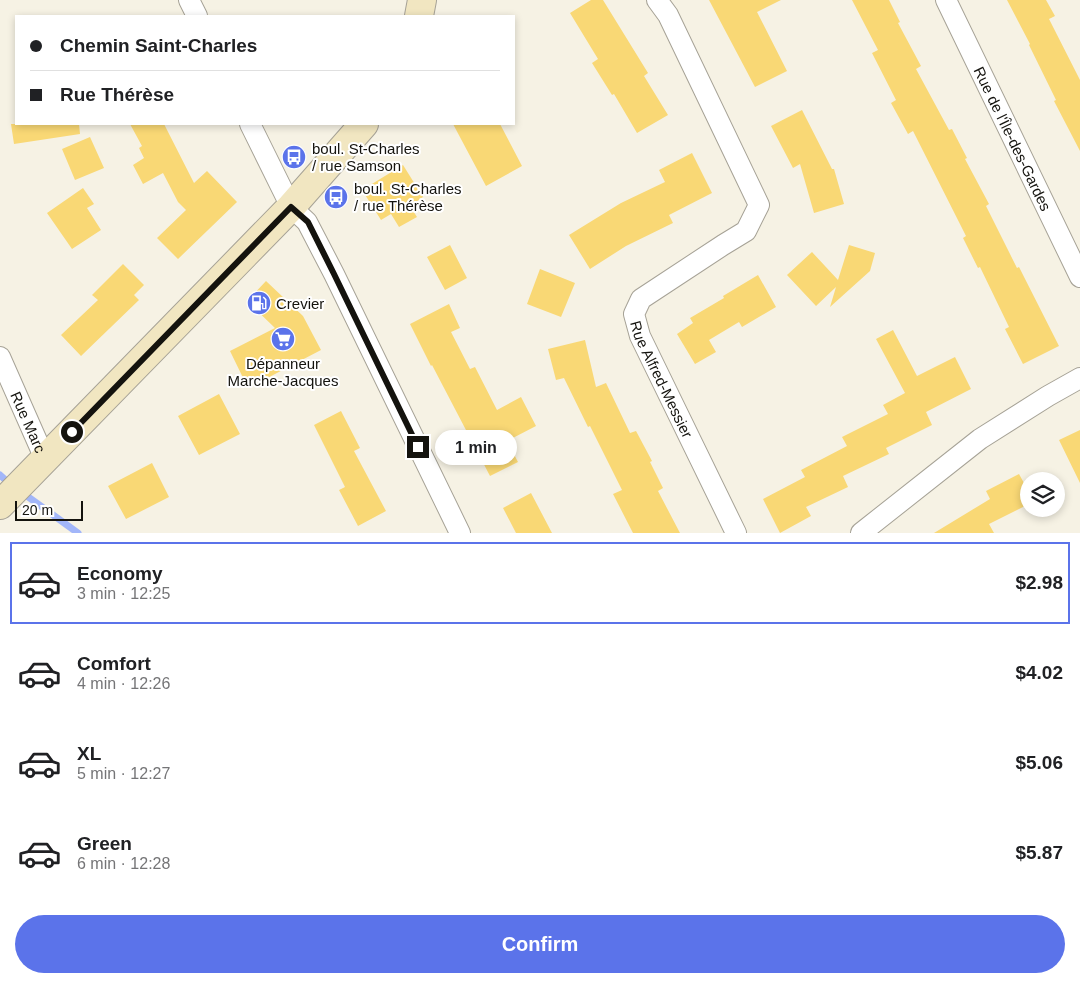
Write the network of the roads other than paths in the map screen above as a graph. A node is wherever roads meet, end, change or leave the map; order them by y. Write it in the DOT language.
graph roads {
  1 [pos="189,0"];
  2 [pos="422,0"];
  3 [pos="658,0"];
  4 [pos="946,0"];
  5 [pos="196,15"];
  6 [pos="419,15"];
  7 [pos="250,125"];
  8 [pos="363,125"];
  9 [pos="291,207"];
  10 [pos="1080,277"];
  11 [pos="0,357"];
  12 [pos="1080,378"];
  13 [pos="45,459"];
  14 [pos="0,505"];
  15 [pos="460,533"];
  16 [pos="736,533"];
  17 [pos="861,533"];
  1 -- 5 [label="street"];
  2 -- 6 [label="main road"];
  3 -- 16 [label="street, Rue Alfred-Messier"];
  4 -- 10 [label="street, Rue de l'Île-des-Gardes"];
  7 -- 9 [label="street"];
  8 -- 9 [label="main road"];
  9 -- 13 [label="main road"];
  9 -- 15 [label="street"];
  11 -- 13 [label="street, Rue Marc"];
  12 -- 17 [label="street"];
  13 -- 14 [label="main road"];
}
